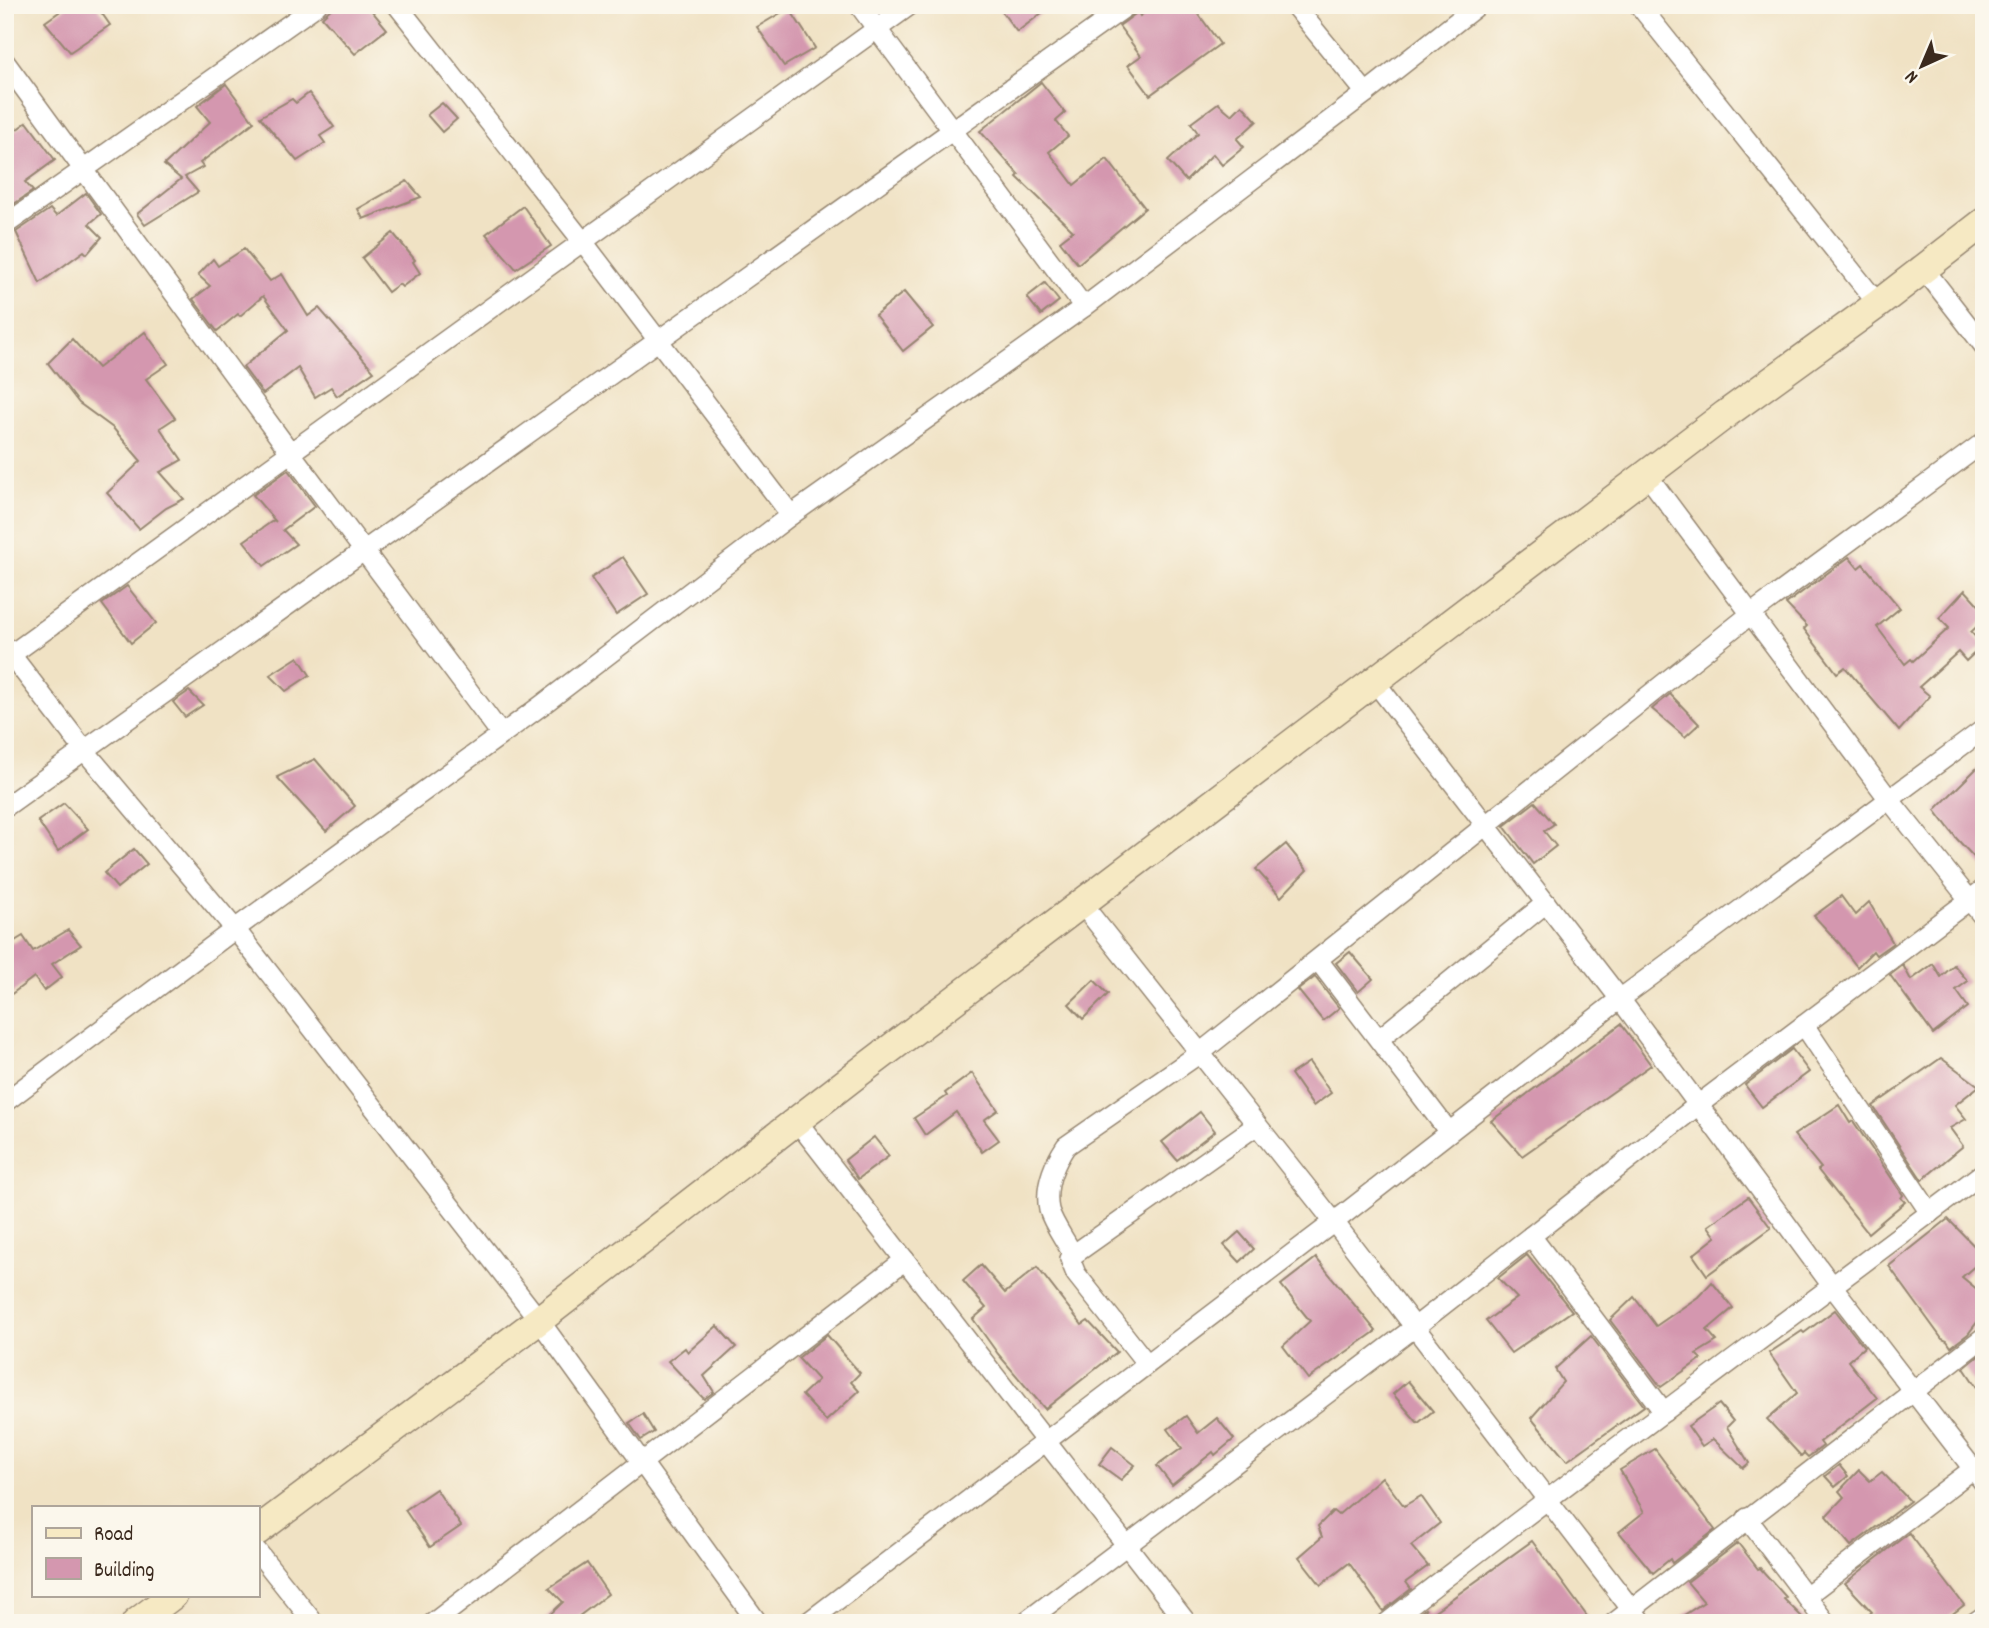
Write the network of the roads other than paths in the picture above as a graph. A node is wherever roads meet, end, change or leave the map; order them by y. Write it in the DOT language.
graph roads {
  1 [pos="317,5"];
  2 [pos="397,5"];
  3 [pos="859,5"];
  4 [pos="910,5"];
  5 [pos="1128,5"];
  6 [pos="1294,5"];
  7 [pos="1478,5"];
  8 [pos="1639,5"];
  9 [pos="877,29"];
  10 [pos="5,62"];
  11 [pos="1366,93"];
  12 [pos="951,130"];
  13 [pos="85,170"];
  14 [pos="1984,222"];
  15 [pos="5,226"];
  16 [pos="584,243"];
  17 [pos="1924,269"];
  18 [pos="1878,304"];
  19 [pos="1084,307"];
  20 [pos="659,341"];
  21 [pos="1984,346"];
  22 [pos="1984,442"];
  23 [pos="290,452"];
  24 [pos="1647,475"];
  25 [pos="791,516"];
  26 [pos="365,551"];
  27 [pos="1751,614"];
  28 [pos="7,653"];
  29 [pos="1376,681"];
  30 [pos="1984,729"];
  31 [pos="501,734"];
  32 [pos="85,751"];
  33 [pos="1888,798"];
  34 [pos="5,807"];
  35 [pos="1486,825"];
  36 [pos="1977,895"];
  37 [pos="1546,903"];
  38 [pos="1082,904"];
  39 [pos="1984,918"];
  40 [pos="235,929"];
  41 [pos="1318,960"];
  42 [pos="1620,999"];
  43 [pos="1804,1025"];
  44 [pos="1378,1039"];
  45 [pos="1200,1053"];
  46 [pos="5,1102"];
  47 [pos="1698,1105"];
  48 [pos="796,1121"];
  49 [pos="1257,1125"];
  50 [pos="1449,1132"];
  51 [pos="1984,1172"];
  52 [pos="1930,1213"];
  53 [pos="1334,1222"];
  54 [pos="1531,1236"];
  55 [pos="1073,1255"];
  56 [pos="905,1260"];
  57 [pos="1833,1287"];
  58 [pos="539,1320"];
  59 [pos="1415,1327"];
  60 [pos="1984,1336"];
  61 [pos="1147,1364"];
  62 [pos="1914,1392"];
  63 [pos="1664,1412"];
  64 [pos="1045,1441"];
  65 [pos="642,1462"];
  66 [pos="1978,1476"];
  67 [pos="1546,1498"];
  68 [pos="1747,1518"];
  69 [pos="259,1530"];
  70 [pos="1126,1545"];
  71 [pos="259,1554"];
  72 [pos="172,1596"];
  73 [pos="1806,1597"];
  74 [pos="1637,1616"];
  75 [pos="1984,1616"];
  76 [pos="136,1623"];
  77 [pos="314,1623"];
  78 [pos="433,1623"];
  79 [pos="758,1623"];
  80 [pos="807,1623"];
  81 [pos="1024,1623"];
  82 [pos="1186,1623"];
  83 [pos="1387,1623"];
  84 [pos="1614,1623"];
  85 [pos="1826,1623"];
  86 [pos="1974,1623"];
  1 -- 13 [label="street"];
  2 -- 16 [label="street"];
  3 -- 9 [label="street"];
  4 -- 9 [label="street"];
  5 -- 12 [label="street"];
  6 -- 11 [label="street"];
  7 -- 11 [label="street"];
  8 -- 18 [label="street"];
  9 -- 12 [label="street"];
  9 -- 16 [label="street"];
  10 -- 13 [label="street"];
  11 -- 19 [label="street"];
  12 -- 19 [label="street"];
  12 -- 20 [label="street"];
  13 -- 15 [label="street"];
  13 -- 23 [label="street"];
  14 -- 17 [label="street"];
  16 -- 20 [label="street"];
  16 -- 23 [label="street"];
  17 -- 18 [label="street"];
  17 -- 21 [label="street"];
  18 -- 24 [label="street"];
  19 -- 25 [label="street"];
  20 -- 25 [label="street"];
  20 -- 26 [label="street"];
  22 -- 27 [label="street"];
  23 -- 26 [label="street"];
  23 -- 28 [label="street"];
  24 -- 27 [label="street"];
  24 -- 29 [label="street"];
  25 -- 31 [label="street"];
  26 -- 31 [label="street"];
  26 -- 32 [label="street"];
  27 -- 33 [label="street"];
  27 -- 35 [label="street"];
  28 -- 32 [label="street"];
  29 -- 35 [label="street"];
  29 -- 38 [label="street"];
  30 -- 33 [label="street"];
  31 -- 40 [label="street"];
  32 -- 34 [label="street"];
  32 -- 40 [label="street"];
  33 -- 36 [label="street"];
  33 -- 42 [label="street"];
  35 -- 37 [label="street"];
  35 -- 41 [label="street"];
  36 -- 39 [label="street"];
  36 -- 43 [label="street"];
  37 -- 42 [label="street"];
  37 -- 44 [label="street"];
  38 -- 45 [label="street"];
  38 -- 48 [label="street"];
  40 -- 46 [label="street"];
  40 -- 58 [label="street"];
  41 -- 44 [label="street"];
  41 -- 45 [label="street"];
  42 -- 47 [label="street"];
  42 -- 50 [label="street"];
  43 -- 47 [label="street"];
  43 -- 52 [label="street"];
  44 -- 50 [label="street"];
  45 -- 49 [label="street"];
  45 -- 55 [label="street"];
  47 -- 54 [label="street"];
  47 -- 57 [label="street"];
  48 -- 56 [label="street"];
  48 -- 58 [label="street"];
  49 -- 53 [label="street"];
  49 -- 55 [label="street"];
  50 -- 53 [label="street"];
  51 -- 52 [label="street"];
  52 -- 57 [label="street"];
  53 -- 59 [label="street"];
  53 -- 61 [label="street"];
  54 -- 59 [label="street"];
  54 -- 63 [label="street"];
  55 -- 61 [label="street"];
  56 -- 64 [label="street"];
  56 -- 65 [label="street"];
  57 -- 62 [label="street"];
  57 -- 63 [label="street"];
  58 -- 65 [label="street"];
  58 -- 69 [label="street"];
  59 -- 67 [label="street"];
  59 -- 70 [label="street"];
  60 -- 62 [label="street"];
  61 -- 64 [label="street"];
  62 -- 66 [label="street"];
  62 -- 68 [label="street"];
  63 -- 67 [label="street"];
  64 -- 70 [label="street"];
  64 -- 80 [label="street"];
  65 -- 78 [label="street"];
  65 -- 79 [label="street"];
  66 -- 73 [label="street"];
  67 -- 74 [label="street"];
  67 -- 83 [label="street"];
  68 -- 73 [label="street"];
  68 -- 74 [label="street"];
  70 -- 81 [label="street"];
  70 -- 82 [label="street"];
  71 -- 77 [label="street"];
  72 -- 76 [label="street"];
  73 -- 85 [label="street"];
  74 -- 84 [label="street"];
  75 -- 86 [label="street"];
}
